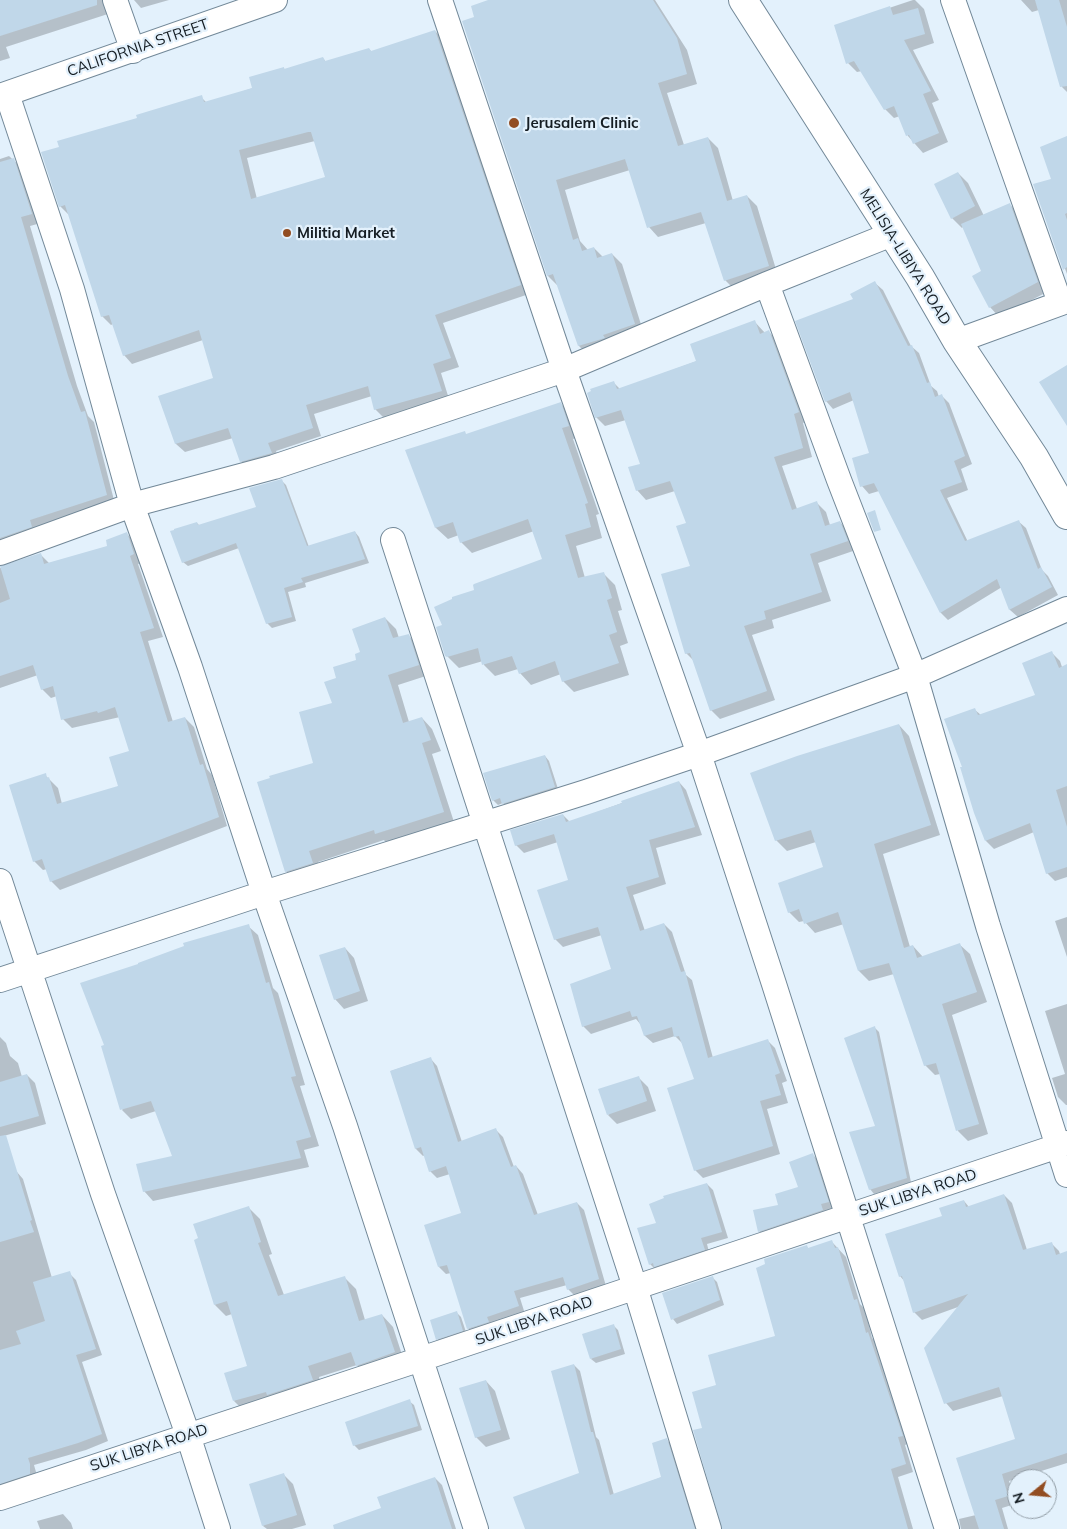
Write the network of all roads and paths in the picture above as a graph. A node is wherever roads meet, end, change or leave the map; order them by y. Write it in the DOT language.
graph roads {
  1 [pos="115,0"];
  2 [pos="275,0"];
  3 [pos="440,0"];
  4 [pos="743,0"];
  5 [pos="953,0"];
  6 [pos="133,51"];
  7 [pos="4,95"];
  8 [pos="892,234"];
  9 [pos="767,284"];
  10 [pos="1063,302"];
  11 [pos="957,341"];
  12 [pos="564,370"];
  13 [pos="132,505"];
  14 [pos="1067,515"];
  15 [pos="393,540"];
  16 [pos="0,553"];
  17 [pos="1067,609"];
  18 [pos="915,676"];
  19 [pos="699,754"];
  20 [pos="485,822"];
  21 [pos="0,881"];
  22 [pos="264,893"];
  23 [pos="30,970"];
  24 [pos="0,980"];
  25 [pos="1062,1145"];
  26 [pos="1067,1175"];
  27 [pos="848,1216"];
  28 [pos="635,1287"];
  29 [pos="421,1359"];
  30 [pos="188,1435"];
  31 [pos="0,1498"];
  32 [pos="218,1529"];
  33 [pos="476,1529"];
  34 [pos="709,1529"];
  35 [pos="947,1529"];
  1 -- 6 [label="street"];
  2 -- 6 [label="street, CALIFORNIA STREET"];
  3 -- 12 [label="street"];
  4 -- 8 [label="main road, MELISIA-LIBIYA ROAD"];
  5 -- 10 [label="street"];
  6 -- 7 [label="street, CALIFORNIA STREET"];
  7 -- 13 [label="street"];
  8 -- 9 [label="street"];
  8 -- 11 [label="main road, MELISIA-LIBIYA ROAD"];
  9 -- 12 [label="street"];
  9 -- 18 [label="street"];
  10 -- 11 [label="street"];
  11 -- 14 [label="main road, MELISIA-LIBIYA ROAD"];
  12 -- 13 [label="street"];
  12 -- 19 [label="street"];
  13 -- 16 [label="street"];
  13 -- 22 [label="street"];
  15 -- 20 [label="street"];
  17 -- 18 [label="street"];
  18 -- 19 [label="street"];
  18 -- 25 [label="street"];
  19 -- 20 [label="street"];
  19 -- 27 [label="street"];
  20 -- 22 [label="street"];
  20 -- 28 [label="street"];
  21 -- 23 [label="street"];
  22 -- 23 [label="street"];
  22 -- 29 [label="street"];
  23 -- 24 [label="street"];
  23 -- 30 [label="street"];
  25 -- 26 [label="street"];
  25 -- 27 [label="street, SUK LIBYA ROAD"];
  27 -- 28 [label="street, SUK LIBYA ROAD"];
  27 -- 35 [label="street"];
  28 -- 29 [label="street, SUK LIBYA ROAD"];
  28 -- 34 [label="street"];
  29 -- 30 [label="street, SUK LIBYA ROAD"];
  29 -- 33 [label="street"];
  30 -- 31 [label="street, SUK LIBYA ROAD"];
  30 -- 32 [label="street"];
}
